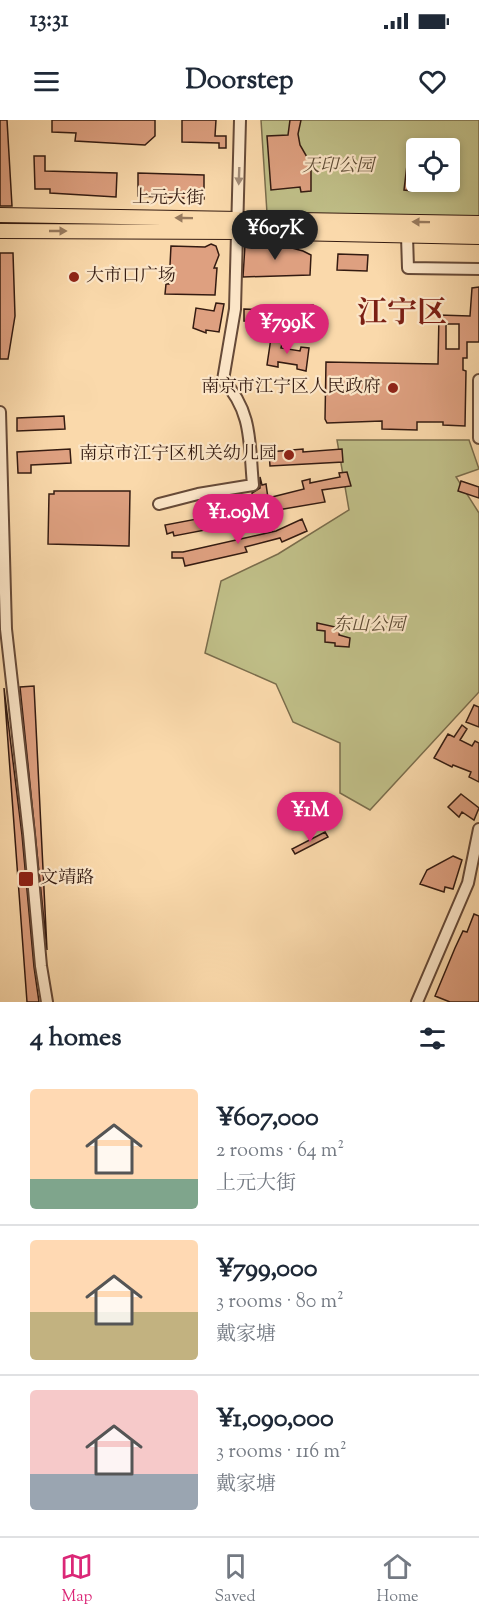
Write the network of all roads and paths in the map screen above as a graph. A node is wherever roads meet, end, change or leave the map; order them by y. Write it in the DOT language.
graph roads {
  1 [pos="240,120"];
  2 [pos="0,215"];
  3 [pos="479,224"];
  4 [pos="237,225"];
  5 [pos="0,231"];
  6 [pos="407,236"];
  7 [pos="479,237"];
  8 [pos="479,269"];
  9 [pos="479,380"];
  10 [pos="0,412"];
  11 [pos="479,438"];
  12 [pos="159,504"];
  13 [pos="479,829"];
  14 [pos="47,1002"];
  15 [pos="417,1002"];
  1 -- 4 [label="street, one-way"];
  4 -- 2 [label="main road, 上元大街, one-way"];
  3 -- 4 [label="main road, 上元大街, one-way"];
  5 -- 4 [label="main road, 上元大街, one-way"];
  4 -- 6 [label="main road, 上元大街"];
  4 -- 12 [label="street"];
  6 -- 7 [label="main road, 上元大街"];
  6 -- 8 [label="street"];
  9 -- 11 [label="street"];
  10 -- 14 [label="street"];
  13 -- 15 [label="street"];
}
